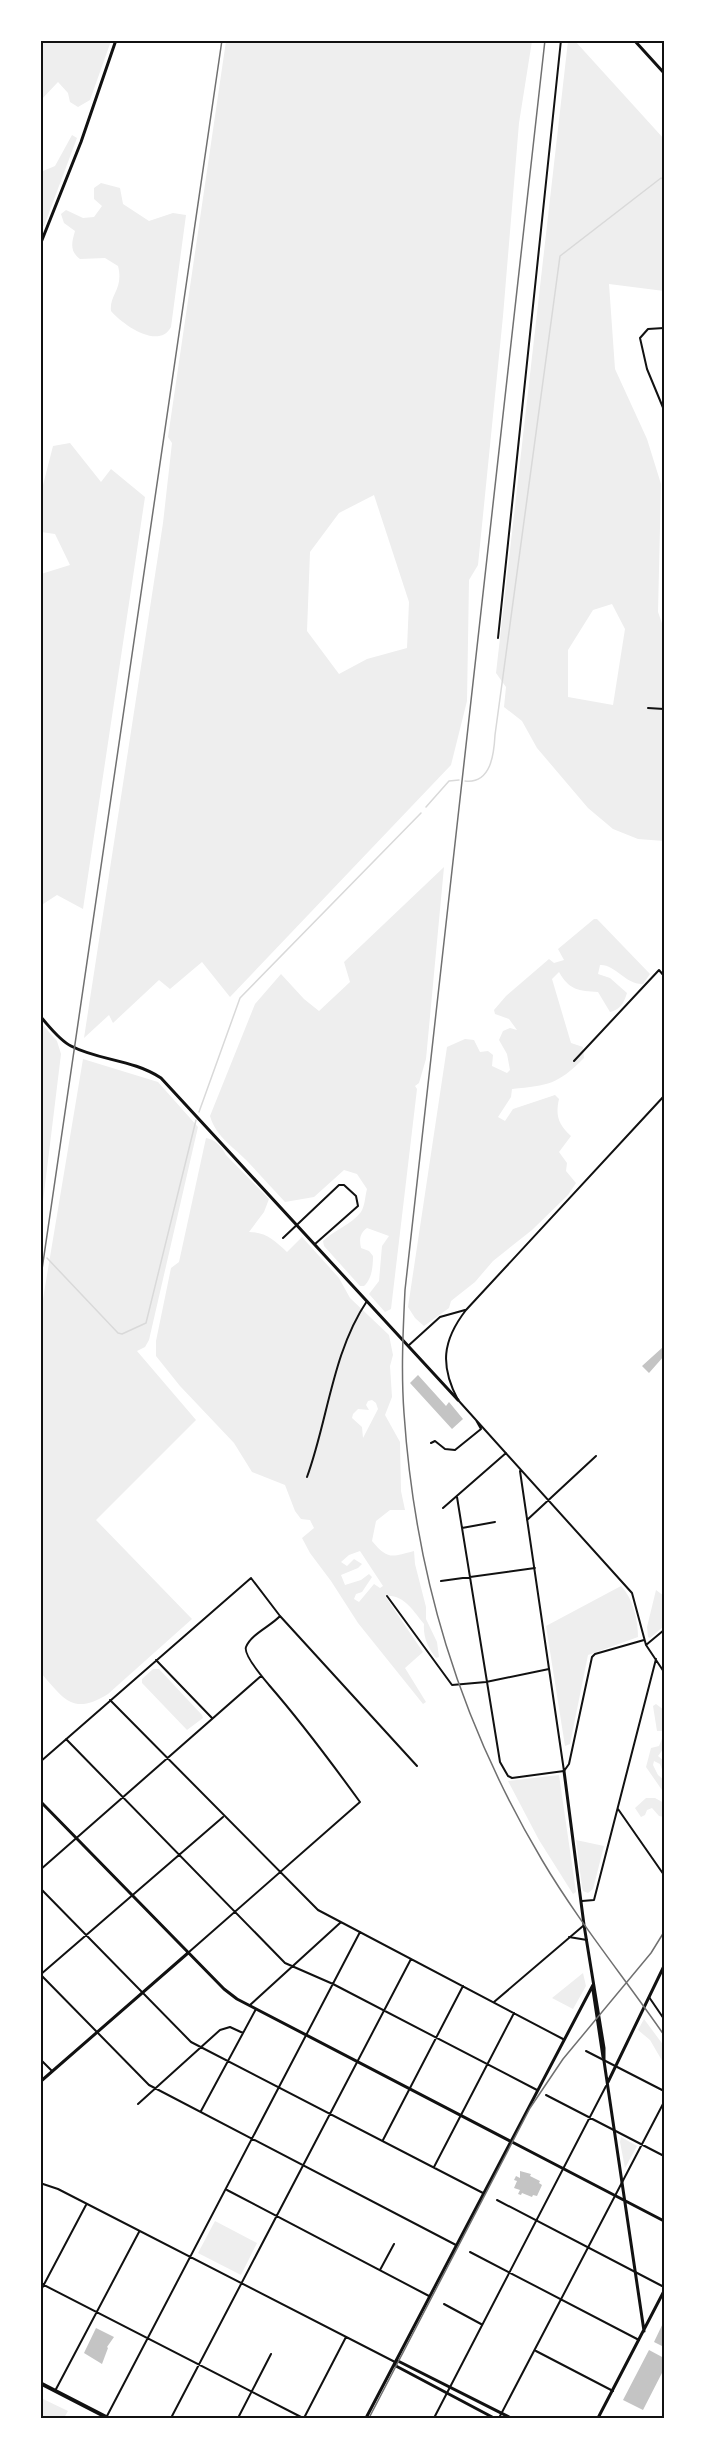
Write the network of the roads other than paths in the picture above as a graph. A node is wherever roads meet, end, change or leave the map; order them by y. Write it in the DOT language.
graph roads {
  1 [pos="116,40"];
  2 [pos="561,40"];
  3 [pos="634,40"];
  4 [pos="664,73"];
  5 [pos="40,245"];
  6 [pos="664,328"];
  7 [pos="663,404"];
  8 [pos="664,410"];
  9 [pos="498,638"];
  10 [pos="648,708"];
  11 [pos="664,709"];
  12 [pos="664,976"];
  13 [pos="40,1016"];
  14 [pos="574,1061"];
  15 [pos="664,1096"];
  16 [pos="296,1224"];
  17 [pos="283,1238"];
  18 [pos="315,1244"];
  19 [pos="367,1301"];
  20 [pos="466,1310"];
  21 [pos="408,1346"];
  22 [pos="458,1400"];
  23 [pos="473,1415"];
  24 [pos="431,1443"];
  25 [pos="506,1452"];
  26 [pos="596,1456"];
  27 [pos="520,1469"];
  28 [pos="307,1477"];
  29 [pos="457,1497"];
  30 [pos="549,1501"];
  31 [pos="443,1508"];
  32 [pos="527,1520"];
  33 [pos="495,1522"];
  34 [pos="462,1528"];
  35 [pos="535,1569"];
  36 [pos="470,1578"];
  37 [pos="441,1581"];
  38 [pos="387,1596"];
  39 [pos="280,1616"];
  40 [pos="664,1630"];
  41 [pos="644,1640"];
  42 [pos="646,1645"];
  43 [pos="156,1659"];
  44 [pos="656,1659"];
  45 [pos="549,1669"];
  46 [pos="664,1672"];
  47 [pos="261,1676"];
  48 [pos="486,1682"];
  49 [pos="110,1700"];
  50 [pos="212,1718"];
  51 [pos="66,1739"];
  52 [pos="168,1758"];
  53 [pos="40,1761"];
  54 [pos="417,1766"];
  55 [pos="564,1771"];
  56 [pos="122,1798"];
  57 [pos="40,1801"];
  58 [pos="618,1809"];
  59 [pos="223,1816"];
  60 [pos="77,1838"];
  61 [pos="178,1855"];
  62 [pos="40,1870"];
  63 [pos="279,1872"];
  64 [pos="664,1875"];
  65 [pos="40,1888"];
  66 [pos="133,1894"];
  67 [pos="581,1900"];
  68 [pos="234,1912"];
  69 [pos="340,1923"];
  70 [pos="584,1925"];
  71 [pos="360,1932"];
  72 [pos="87,1934"];
  73 [pos="568,1937"];
  74 [pos="587,1940"];
  75 [pos="189,1952"];
  76 [pos="411,1959"];
  77 [pos="294,1966"];
  78 [pos="664,1966"];
  79 [pos="41,1975"];
  80 [pos="333,1984"];
  81 [pos="593,1985"];
  82 [pos="463,1986"];
  83 [pos="143,1993"];
  84 [pos="648,1997"];
  85 [pos="494,2002"];
  86 [pos="250,2005"];
  87 [pos="256,2008"];
  88 [pos="385,2011"];
  89 [pos="514,2013"];
  90 [pos="664,2019"];
  91 [pos="97,2032"];
  92 [pos="243,2033"];
  93 [pos="306,2035"];
  94 [pos="436,2037"];
  95 [pos="563,2039"];
  96 [pos="200,2047"];
  97 [pos="586,2051"];
  98 [pos="40,2059"];
  99 [pos="228,2059"];
  100 [pos="604,2061"];
  101 [pos="358,2062"];
  102 [pos="487,2064"];
  103 [pos="615,2066"];
  104 [pos="52,2071"];
  105 [pos="40,2082"];
  106 [pos="608,2083"];
  107 [pos="155,2087"];
  108 [pos="280,2087"];
  109 [pos="409,2089"];
  110 [pos="537,2090"];
  111 [pos="664,2091"];
  112 [pos="546,2095"];
  113 [pos="664,2102"];
  114 [pos="138,2104"];
  115 [pos="201,2111"];
  116 [pos="331,2113"];
  117 [pos="460,2115"];
  118 [pos="591,2117"];
  119 [pos="616,2131"];
  120 [pos="253,2138"];
  121 [pos="382,2140"];
  122 [pos="510,2142"];
  123 [pos="642,2145"];
  124 [pos="664,2156"];
  125 [pos="304,2165"];
  126 [pos="434,2167"];
  127 [pos="563,2170"];
  128 [pos="623,2182"];
  129 [pos="40,2183"];
  130 [pos="226,2190"];
  131 [pos="483,2193"];
  132 [pos="616,2196"];
  133 [pos="497,2200"];
  134 [pos="625,2201"];
  135 [pos="86,2205"];
  136 [pos="277,2217"];
  137 [pos="537,2221"];
  138 [pos="664,2221"];
  139 [pos="139,2232"];
  140 [pos="394,2244"];
  141 [pos="456,2245"];
  142 [pos="588,2247"];
  143 [pos="470,2252"];
  144 [pos="191,2258"];
  145 [pos="380,2270"];
  146 [pos="510,2272"];
  147 [pos="636,2272"];
  148 [pos="40,2283"];
  149 [pos="243,2284"];
  150 [pos="45,2285"];
  151 [pos="664,2289"];
  152 [pos="40,2292"];
  153 [pos="429,2296"];
  154 [pos="562,2299"];
  155 [pos="444,2304"];
  156 [pos="96,2311"];
  157 [pos="482,2325"];
  158 [pos="644,2331"];
  159 [pos="346,2337"];
  160 [pos="147,2338"];
  161 [pos="639,2340"];
  162 [pos="535,2350"];
  163 [pos="271,2355"];
  164 [pos="395,2362"];
  165 [pos="199,2365"];
  166 [pos="40,2383"];
  167 [pos="450,2387"];
  168 [pos="55,2391"];
  169 [pos="613,2391"];
  170 [pos="251,2392"];
  171 [pos="447,2393"];
  172 [pos="502,2414"];
  173 [pos="107,2418"];
  174 [pos="171,2418"];
  175 [pos="238,2418"];
  176 [pos="303,2418"];
  177 [pos="366,2418"];
  178 [pos="434,2418"];
  179 [pos="494,2418"];
  180 [pos="499,2418"];
  181 [pos="511,2418"];
  182 [pos="598,2418"];
  1 -- 5 [label="street"];
  2 -- 9 [label="street"];
  3 -- 4 [label="street"];
  6 -- 7 [label="street"];
  7 -- 8 [label="street"];
  10 -- 11 [label="street"];
  12 -- 14 [label="street"];
  13 -- 16 [label="street"];
  15 -- 20 [label="street"];
  16 -- 17 [label="street"];
  16 -- 18 [label="street"];
  16 -- 18 [label="street"];
  18 -- 19 [label="street"];
  19 -- 21 [label="street"];
  19 -- 28 [label="street"];
  20 -- 21 [label="street"];
  20 -- 22 [label="street"];
  21 -- 22 [label="street"];
  22 -- 23 [label="street"];
  23 -- 24 [label="street"];
  23 -- 25 [label="street"];
  25 -- 27 [label="street"];
  25 -- 29 [label="street"];
  26 -- 30 [label="street"];
  27 -- 30 [label="street"];
  27 -- 32 [label="street"];
  29 -- 31 [label="street"];
  29 -- 34 [label="street"];
  30 -- 32 [label="street"];
  30 -- 41 [label="street"];
  32 -- 35 [label="street"];
  33 -- 34 [label="street"];
  34 -- 36 [label="street"];
  35 -- 36 [label="street"];
  35 -- 45 [label="street"];
  36 -- 37 [label="street"];
  36 -- 48 [label="street"];
  38 -- 48 [label="street"];
  39 -- 43 [label="street"];
  39 -- 47 [label="street"];
  39 -- 54 [label="street"];
  40 -- 42 [label="street"];
  41 -- 42 [label="street"];
  41 -- 55 [label="street"];
  42 -- 44 [label="street"];
  43 -- 49 [label="street"];
  43 -- 50 [label="street"];
  44 -- 46 [label="street"];
  44 -- 58 [label="street"];
  45 -- 48 [label="street"];
  45 -- 55 [label="street"];
  47 -- 50 [label="street"];
  47 -- 63 [label="street"];
  48 -- 55 [label="street"];
  49 -- 51 [label="street"];
  49 -- 52 [label="street"];
  50 -- 52 [label="street"];
  51 -- 53 [label="street"];
  51 -- 56 [label="street"];
  52 -- 56 [label="street"];
  52 -- 59 [label="street"];
  55 -- 67 [label="street"];
  56 -- 60 [label="street"];
  56 -- 61 [label="street"];
  57 -- 60 [label="street"];
  58 -- 64 [label="street"];
  58 -- 67 [label="street"];
  59 -- 61 [label="street"];
  59 -- 63 [label="street"];
  60 -- 62 [label="street"];
  60 -- 66 [label="street"];
  61 -- 66 [label="street"];
  61 -- 68 [label="street"];
  63 -- 68 [label="street"];
  63 -- 69 [label="street"];
  65 -- 72 [label="street"];
  66 -- 72 [label="street"];
  66 -- 75 [label="street"];
  67 -- 70 [label="street"];
  68 -- 75 [label="street"];
  68 -- 77 [label="street"];
  69 -- 71 [label="street"];
  69 -- 77 [label="street"];
  70 -- 73 [label="street"];
  70 -- 74 [label="street"];
  71 -- 76 [label="street"];
  71 -- 80 [label="street"];
  72 -- 79 [label="street"];
  72 -- 83 [label="street"];
  73 -- 74 [label="street"];
  73 -- 85 [label="street"];
  74 -- 81 [label="street"];
  75 -- 83 [label="street"];
  75 -- 86 [label="street"];
  76 -- 82 [label="street"];
  76 -- 88 [label="street"];
  77 -- 80 [label="street"];
  77 -- 86 [label="street"];
  78 -- 84 [label="street"];
  79 -- 91 [label="street"];
  80 -- 88 [label="street"];
  80 -- 93 [label="street"];
  81 -- 95 [label="street"];
  81 -- 100 [label="street"];
  82 -- 85 [label="street"];
  82 -- 94 [label="street"];
  83 -- 91 [label="street"];
  83 -- 96 [label="street"];
  84 -- 90 [label="street"];
  84 -- 103 [label="street"];
  85 -- 89 [label="street"];
  86 -- 87 [label="street"];
  87 -- 92 [label="street"];
  87 -- 93 [label="street"];
  88 -- 94 [label="street"];
  88 -- 101 [label="street"];
  89 -- 95 [label="street"];
  89 -- 102 [label="street"];
  91 -- 104 [label="street"];
  91 -- 107 [label="street"];
  92 -- 96 [label="street"];
  92 -- 99 [label="street"];
  93 -- 101 [label="street"];
  93 -- 108 [label="street"];
  94 -- 102 [label="street"];
  94 -- 109 [label="street"];
  95 -- 110 [label="street"];
  96 -- 99 [label="street"];
  96 -- 107 [label="street"];
  97 -- 100 [label="street"];
  98 -- 104 [label="street"];
  99 -- 108 [label="street"];
  99 -- 115 [label="street"];
  100 -- 103 [label="street"];
  100 -- 106 [label="street"];
  101 -- 109 [label="street"];
  101 -- 116 [label="street"];
  102 -- 110 [label="street"];
  102 -- 117 [label="street"];
  103 -- 106 [label="street"];
  103 -- 111 [label="street"];
  104 -- 105 [label="street"];
  106 -- 118 [label="street"];
  106 -- 119 [label="street"];
  107 -- 114 [label="street"];
  107 -- 115 [label="street"];
  108 -- 116 [label="street"];
  108 -- 120 [label="street"];
  109 -- 117 [label="street"];
  109 -- 121 [label="street"];
  110 -- 122 [label="street"];
  112 -- 118 [label="street"];
  113 -- 123 [label="street"];
  115 -- 120 [label="street"];
  116 -- 121 [label="street"];
  116 -- 125 [label="street"];
  117 -- 122 [label="street"];
  117 -- 126 [label="street"];
  118 -- 119 [label="street"];
  118 -- 127 [label="street"];
  119 -- 123 [label="street"];
  119 -- 128 [label="street"];
  120 -- 125 [label="street"];
  120 -- 130 [label="street"];
  121 -- 126 [label="street"];
  122 -- 127 [label="street"];
  122 -- 131 [label="street"];
  123 -- 124 [label="street"];
  123 -- 128 [label="street"];
  125 -- 136 [label="street"];
  125 -- 141 [label="street"];
  126 -- 131 [label="street"];
  127 -- 132 [label="street"];
  127 -- 137 [label="street"];
  128 -- 132 [label="street"];
  128 -- 134 [label="street"];
  129 -- 135 [label="street"];
  130 -- 136 [label="street"];
  130 -- 144 [label="street"];
  131 -- 141 [label="street"];
  132 -- 134 [label="street"];
  132 -- 142 [label="street"];
  133 -- 137 [label="street"];
  134 -- 138 [label="street"];
  134 -- 147 [label="street"];
  135 -- 139 [label="street"];
  135 -- 150 [label="street"];
  136 -- 145 [label="street"];
  136 -- 149 [label="street"];
  137 -- 142 [label="street"];
  137 -- 146 [label="street"];
  139 -- 144 [label="street"];
  139 -- 156 [label="street"];
  140 -- 145 [label="street"];
  141 -- 153 [label="street"];
  142 -- 147 [label="street"];
  142 -- 154 [label="street"];
  143 -- 146 [label="street"];
  144 -- 149 [label="street"];
  144 -- 160 [label="street"];
  145 -- 153 [label="street"];
  146 -- 154 [label="street"];
  146 -- 157 [label="street"];
  147 -- 151 [label="street"];
  147 -- 158 [label="street"];
  148 -- 150 [label="street"];
  149 -- 159 [label="street"];
  149 -- 165 [label="street"];
  150 -- 152 [label="street"];
  150 -- 156 [label="street"];
  151 -- 158 [label="street"];
  153 -- 164 [label="street"];
  154 -- 161 [label="street"];
  154 -- 162 [label="street"];
  155 -- 157 [label="street"];
  156 -- 160 [label="street"];
  156 -- 168 [label="street"];
  157 -- 167 [label="street"];
  158 -- 161 [label="street"];
  159 -- 164 [label="street"];
  159 -- 176 [label="street"];
  160 -- 165 [label="street"];
  160 -- 173 [label="street"];
  161 -- 169 [label="street"];
  162 -- 169 [label="street"];
  162 -- 172 [label="street"];
  163 -- 170 [label="street"];
  164 -- 167 [label="street"];
  164 -- 171 [label="street"];
  164 -- 177 [label="street"];
  165 -- 170 [label="street"];
  165 -- 174 [label="street"];
  166 -- 168 [label="main road"];
  167 -- 171 [label="street"];
  167 -- 172 [label="street"];
  168 -- 173 [label="main road"];
  169 -- 182 [label="street"];
  170 -- 175 [label="street"];
  170 -- 176 [label="street"];
  171 -- 178 [label="street"];
  171 -- 179 [label="street"];
  172 -- 180 [label="street"];
  172 -- 181 [label="street"];
}
